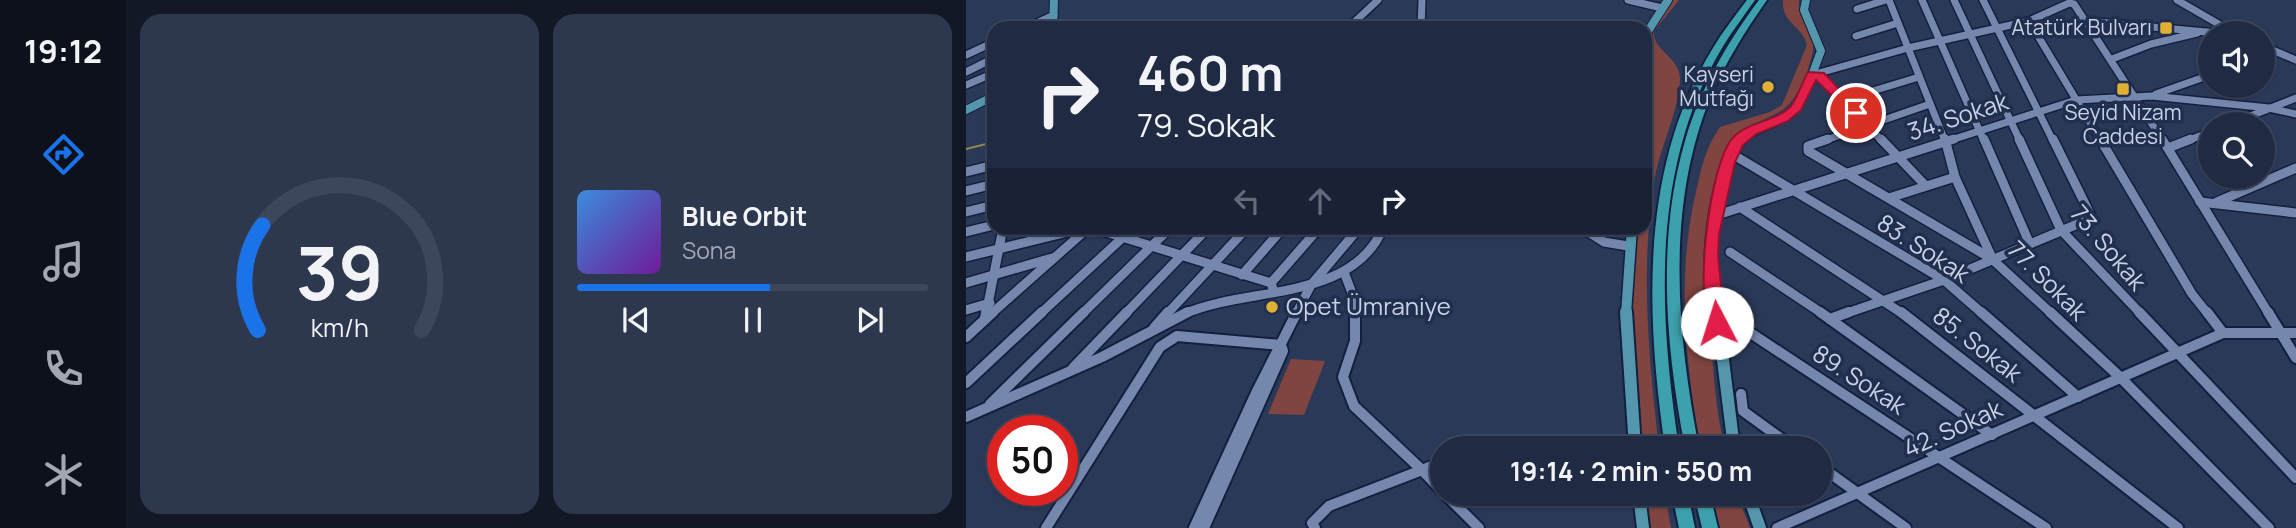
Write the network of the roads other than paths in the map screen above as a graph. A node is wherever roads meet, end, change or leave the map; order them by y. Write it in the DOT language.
graph roads {
  1 [pos="1054,0"];
  2 [pos="1378,0"];
  3 [pos="1422,0"];
  4 [pos="1628,0"];
  5 [pos="1652,0"];
  6 [pos="1668,0"];
  7 [pos="1751,0"];
  8 [pos="1763,0"];
  9 [pos="1806,0"];
  10 [pos="1888,0"];
  11 [pos="1922,0"];
  12 [pos="1954,0"];
  13 [pos="2177,0"];
  14 [pos="1985,1"];
  15 [pos="1662,8"];
  16 [pos="1857,9"];
  17 [pos="2029,20"];
  18 [pos="1053,21"];
  19 [pos="1356,21"];
  20 [pos="1421,21"];
  21 [pos="2087,21"];
  22 [pos="2213,21"];
  23 [pos="1898,23"];
  24 [pos="1652,24"];
  25 [pos="1997,29"];
  26 [pos="2198,32"];
  27 [pos="2198,33"];
  28 [pos="1971,35"];
  29 [pos="1856,36"];
  30 [pos="1940,42"];
  31 [pos="987,46"];
  32 [pos="1908,48"];
  33 [pos="2275,51"];
  34 [pos="966,55"];
  35 [pos="2112,59"];
  36 [pos="2296,60"];
  37 [pos="987,62"];
  38 [pos="966,72"];
  39 [pos="1816,75"];
  40 [pos="987,76"];
  41 [pos="1919,76"];
  42 [pos="2198,79"];
  43 [pos="966,85"];
  44 [pos="2135,96"];
  45 [pos="2151,96"];
  46 [pos="2296,98"];
  47 [pos="987,100"];
  48 [pos="1843,100"];
  49 [pos="2076,100"];
  50 [pos="1930,104"];
  51 [pos="2271,109"];
  52 [pos="966,110"];
  53 [pos="2038,112"];
  54 [pos="2263,112"];
  55 [pos="2296,114"];
  56 [pos="2009,121"];
  57 [pos="1868,125"];
  58 [pos="1981,130"];
  59 [pos="2198,137"];
  60 [pos="1945,140"];
  61 [pos="2168,148"];
  62 [pos="1732,154"];
  63 [pos="1898,156"];
  64 [pos="987,166"];
  65 [pos="2296,168"];
  66 [pos="966,172"];
  67 [pos="1846,173"];
  68 [pos="1955,177"];
  69 [pos="1925,185"];
  70 [pos="987,186"];
  71 [pos="1792,190"];
  72 [pos="966,191"];
  73 [pos="1889,198"];
  74 [pos="2200,202"];
  75 [pos="2214,203"];
  76 [pos="987,207"];
  77 [pos="1740,207"];
  78 [pos="966,212"];
  79 [pos="2296,213"];
  80 [pos="1714,216"];
  81 [pos="987,227"];
  82 [pos="2061,230"];
  83 [pos="966,232"];
  84 [pos="1002,235"];
  85 [pos="1056,235"];
  86 [pos="1081,235"];
  87 [pos="1112,235"];
  88 [pos="1125,235"];
  89 [pos="1163,235"];
  90 [pos="1201,235"];
  91 [pos="1241,235"];
  92 [pos="1277,235"];
  93 [pos="1313,235"];
  94 [pos="1353,235"];
  95 [pos="1379,235"];
  96 [pos="1593,235"];
  97 [pos="1630,235"];
  98 [pos="1122,238"];
  99 [pos="2028,242"];
  100 [pos="1628,246"];
  101 [pos="1000,247"];
  102 [pos="1150,247"];
  103 [pos="1730,252"];
  104 [pos="966,257"];
  105 [pos="1180,257"];
  106 [pos="1055,258"];
  107 [pos="1993,260"];
  108 [pos="1211,267"];
  109 [pos="1344,272"];
  110 [pos="994,275"];
  111 [pos="1242,275"];
  112 [pos="1944,279"];
  113 [pos="966,283"];
  114 [pos="1311,285"];
  115 [pos="1272,286"];
  116 [pos="1885,300"];
  117 [pos="990,303"];
  118 [pos="966,310"];
  119 [pos="1830,318"];
  120 [pos="985,320"];
  121 [pos="1717,323"];
  122 [pos="1150,332"];
  123 [pos="2296,332"];
  124 [pos="2222,333"];
  125 [pos="2280,334"];
  126 [pos="966,337"];
  127 [pos="1282,345"];
  128 [pos="2179,353"];
  129 [pos="2296,358"];
  130 [pos="1069,372"];
  131 [pos="2121,379"];
  132 [pos="966,383"];
  133 [pos="1741,394"];
  134 [pos="2078,397"];
  135 [pos="986,408"];
  136 [pos="2035,416"];
  137 [pos="966,417"];
  138 [pos="1992,435"];
  139 [pos="1634,436"];
  140 [pos="1670,436"];
  141 [pos="1690,436"];
  142 [pos="1732,436"];
  143 [pos="1777,436"];
  144 [pos="1939,458"];
  145 [pos="1430,467"];
  146 [pos="1422,470"];
  147 [pos="1832,475"];
  148 [pos="1430,478"];
  149 [pos="2296,478"];
  150 [pos="1858,493"];
  151 [pos="1457,506"];
  152 [pos="1640,506"];
  153 [pos="1682,506"];
  154 [pos="1705,506"];
  155 [pos="1752,506"];
  156 [pos="1784,527"];
  157 [pos="1046,528"];
  158 [pos="1194,528"];
  159 [pos="1204,528"];
  160 [pos="1315,528"];
  161 [pos="1479,528"];
  162 [pos="1643,528"];
  163 [pos="1687,528"];
  164 [pos="1710,528"];
  165 [pos="1760,528"];
  166 [pos="1906,528"];
  167 [pos="2046,528"];
  168 [pos="2178,528"];
  169 [pos="2269,528"];
  1 -- 18 [label="main road"];
  2 -- 19 [label="street"];
  3 -- 20 [label="street"];
  4 -- 15 [label="street"];
  5 -- 15 [label="street"];
  6 -- 15 [label="main road"];
  7 -- 140 [label="highway"];
  8 -- 141 [label="highway"];
  9 -- 39 [label="main road"];
  10 -- 16 [label="street"];
  10 -- 23 [label="street, 77. Sokak"];
  11 -- 30 [label="street"];
  12 -- 28 [label="street, 73. Sokak"];
  13 -- 22 [label="street"];
  14 -- 25 [label="street"];
  15 -- 24 [label="main road"];
  17 -- 21 [label="street"];
  17 -- 25 [label="street"];
  17 -- 49 [label="street"];
  21 -- 26 [label="street"];
  21 -- 35 [label="street"];
  23 -- 29 [label="street"];
  23 -- 32 [label="street, 77. Sokak"];
  25 -- 28 [label="street"];
  25 -- 53 [label="street"];
  27 -- 35 [label="street"];
  28 -- 30 [label="street"];
  28 -- 56 [label="street, 73. Sokak"];
  30 -- 32 [label="street"];
  30 -- 58 [label="street"];
  31 -- 34 [label="street"];
  32 -- 39 [label="street"];
  32 -- 41 [label="street, 77. Sokak"];
  33 -- 36 [label="street"];
  35 -- 44 [label="street"];
  37 -- 38 [label="street"];
  39 -- 48 [label="street"];
  39 -- 62 [label="main road"];
  40 -- 43 [label="street"];
  41 -- 48 [label="street"];
  41 -- 50 [label="street, 77. Sokak"];
  42 -- 45 [label="street"];
  44 -- 45 [label="street, 34. Sokak"];
  44 -- 49 [label="street, 34. Sokak"];
  44 -- 61 [label="street"];
  45 -- 51 [label="street"];
  46 -- 51 [label="street"];
  47 -- 52 [label="main road"];
  48 -- 57 [label="street"];
  49 -- 53 [label="street, 34. Sokak"];
  49 -- 124 [label="street"];
  50 -- 57 [label="street"];
  50 -- 60 [label="street, 77. Sokak"];
  51 -- 54 [label="street"];
  51 -- 55 [label="street"];
  53 -- 56 [label="street, 34. Sokak"];
  53 -- 82 [label="street"];
  56 -- 58 [label="street, 34. Sokak"];
  56 -- 82 [label="street, 73. Sokak"];
  57 -- 63 [label="street"];
  57 -- 67 [label="street"];
  58 -- 60 [label="street, 34. Sokak"];
  58 -- 99 [label="street"];
  59 -- 61 [label="street"];
  60 -- 63 [label="street, 34. Sokak"];
  60 -- 68 [label="street, 77. Sokak"];
  61 -- 74 [label="street"];
  62 -- 71 [label="street, 83. Sokak"];
  62 -- 80 [label="main road"];
  63 -- 67 [label="street, 34. Sokak"];
  63 -- 69 [label="street"];
  64 -- 66 [label="street"];
  65 -- 75 [label="street"];
  67 -- 71 [label="street, 34. Sokak"];
  67 -- 73 [label="street"];
  68 -- 69 [label="street"];
  68 -- 107 [label="street, 77. Sokak"];
  69 -- 73 [label="street"];
  70 -- 72 [label="street"];
  71 -- 77 [label="street, 34. Sokak"];
  71 -- 112 [label="street, 83. Sokak"];
  73 -- 107 [label="street"];
  74 -- 75 [label="street"];
  74 -- 125 [label="street"];
  75 -- 79 [label="street"];
  76 -- 78 [label="street"];
  77 -- 80 [label="street, 34. Sokak"];
  77 -- 116 [label="street, 85. Sokak"];
  80 -- 121 [label="main road"];
  81 -- 83 [label="street"];
  82 -- 99 [label="street"];
  82 -- 128 [label="street, 73. Sokak"];
  84 -- 101 [label="street"];
  85 -- 101 [label="street"];
  86 -- 106 [label="street"];
  87 -- 98 [label="street"];
  88 -- 98 [label="street"];
  89 -- 102 [label="street"];
  90 -- 105 [label="street"];
  91 -- 108 [label="street"];
  92 -- 111 [label="street"];
  93 -- 115 [label="street"];
  94 -- 114 [label="street"];
  95 -- 109 [label="street"];
  96 -- 100 [label="street"];
  97 -- 100 [label="main road"];
  98 -- 102 [label="street"];
  98 -- 132 [label="street"];
  99 -- 107 [label="street"];
  100 -- 139 [label="main road"];
  101 -- 104 [label="street"];
  101 -- 110 [label="street"];
  102 -- 105 [label="street"];
  102 -- 135 [label="street"];
  103 -- 119 [label="street"];
  105 -- 108 [label="street"];
  105 -- 130 [label="street"];
  106 -- 110 [label="street"];
  106 -- 120 [label="street"];
  107 -- 112 [label="street"];
  107 -- 131 [label="street, 77. Sokak"];
  108 -- 111 [label="street"];
  108 -- 122 [label="street"];
  109 -- 114 [label="street"];
  109 -- 146 [label="street"];
  110 -- 113 [label="street"];
  110 -- 117 [label="street"];
  111 -- 115 [label="street"];
  112 -- 116 [label="street"];
  112 -- 134 [label="street, 83. Sokak"];
  114 -- 115 [label="street"];
  114 -- 127 [label="street"];
  115 -- 122 [label="street"];
  116 -- 119 [label="street"];
  116 -- 136 [label="street, 85. Sokak"];
  117 -- 118 [label="street"];
  117 -- 120 [label="street"];
  119 -- 138 [label="street"];
  120 -- 126 [label="street"];
  121 -- 142 [label="main road"];
  121 -- 144 [label="street, 89. Sokak"];
  122 -- 130 [label="street"];
  123 -- 125 [label="street"];
  124 -- 125 [label="street"];
  124 -- 128 [label="street, 42. Sokak"];
  125 -- 129 [label="street"];
  127 -- 157 [label="street"];
  127 -- 158 [label="street"];
  127 -- 159 [label="street"];
  128 -- 131 [label="street, 42. Sokak"];
  128 -- 149 [label="street, 73. Sokak"];
  130 -- 135 [label="street"];
  131 -- 134 [label="street, 42. Sokak"];
  131 -- 169 [label="street, 77. Sokak"];
  133 -- 143 [label="street"];
  134 -- 136 [label="street, 42. Sokak"];
  135 -- 137 [label="street"];
  136 -- 138 [label="street, 42. Sokak"];
  136 -- 168 [label="street, 85. Sokak"];
  138 -- 144 [label="street, 42. Sokak"];
  144 -- 150 [label="street, 42. Sokak"];
  144 -- 167 [label="street, 89. Sokak"];
  145 -- 146 [label="street"];
  146 -- 148 [label="street"];
  146 -- 160 [label="street"];
  147 -- 150 [label="street"];
  150 -- 156 [label="street, 42. Sokak"];
  150 -- 166 [label="street"];
  151 -- 161 [label="street"];
  152 -- 162 [label="main road"];
  153 -- 163 [label="highway"];
  154 -- 164 [label="highway"];
  155 -- 165 [label="main road"];
}
